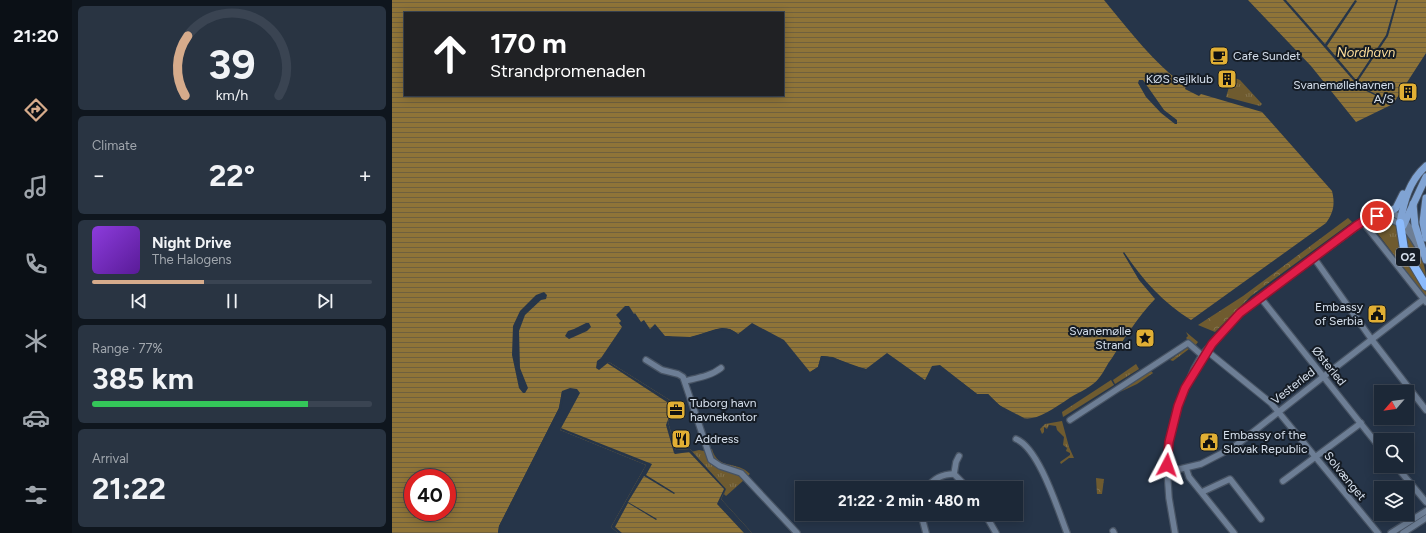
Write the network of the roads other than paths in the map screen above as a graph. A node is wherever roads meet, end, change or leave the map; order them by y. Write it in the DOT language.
graph roads {
  1 [pos="1426,166"];
  2 [pos="1417,175"];
  3 [pos="1425,179"];
  4 [pos="1411,185"];
  5 [pos="1426,198"];
  6 [pos="1414,204"];
  7 [pos="1388,213"];
  8 [pos="1374,216"];
  9 [pos="1364,221"];
  10 [pos="1402,222"];
  11 [pos="1426,238"];
  12 [pos="1314,258"];
  13 [pos="1426,261"];
  14 [pos="1426,286"];
  15 [pos="1260,297"];
  16 [pos="1425,301"];
  17 [pos="1372,340"];
  18 [pos="1204,355"];
  19 [pos="646,360"];
  20 [pos="721,368"];
  21 [pos="1323,376"];
  22 [pos="685,381"];
  23 [pos="1426,410"];
  24 [pos="1278,411"];
  25 [pos="1070,420"];
  26 [pos="1361,423"];
  27 [pos="1016,439"];
  28 [pos="1374,440"];
  29 [pos="959,456"];
  30 [pos="1315,457"];
  31 [pos="1186,468"];
  32 [pos="1167,469"];
  33 [pos="1402,473"];
  34 [pos="954,474"];
  35 [pos="933,481"];
  36 [pos="961,481"];
  37 [pos="1283,481"];
  38 [pos="1202,492"];
  39 [pos="1426,502"];
  40 [pos="1426,511"];
  41 [pos="1261,518"];
  42 [pos="1426,518"];
  43 [pos="923,521"];
  44 [pos="989,521"];
  45 [pos="797,533"];
  46 [pos="926,533"];
  47 [pos="996,533"];
  48 [pos="1067,533"];
  49 [pos="1175,533"];
  50 [pos="1234,533"];
  51 [pos="1378,533"];
  52 [pos="1391,533"];
  53 [pos="1403,533"];
  1 -- 2 [label="main road, O2"];
  2 -- 3 [label="main road"];
  2 -- 4 [label="main road, O2"];
  3 -- 6 [label="main road"];
  4 -- 7 [label="main road"];
  4 -- 10 [label="main road, O2"];
  5 -- 11 [label="main road, O2"];
  6 -- 10 [label="main road"];
  6 -- 13 [label="main road"];
  7 -- 8 [label="street"];
  7 -- 10 [label="street"];
  8 -- 9 [label="street"];
  8 -- 10 [label="street"];
  9 -- 12 [label="street"];
  9 -- 16 [label="street"];
  10 -- 13 [label="street"];
  10 -- 14 [label="highway, O2"];
  12 -- 15 [label="street"];
  12 -- 17 [label="street"];
  15 -- 18 [label="street"];
  15 -- 21 [label="street, Østerled"];
  16 -- 17 [label="street, Vesterled"];
  17 -- 21 [label="street, Vesterled"];
  17 -- 23 [label="street"];
  18 -- 24 [label="street, Solvænget"];
  18 -- 25 [label="street, Solvænget"];
  18 -- 32 [label="street"];
  19 -- 22 [label="street"];
  20 -- 22 [label="street"];
  21 -- 24 [label="street, Vesterled"];
  21 -- 26 [label="street, Østerled"];
  22 -- 45 [label="street"];
  24 -- 30 [label="street, Solvænget"];
  24 -- 31 [label="street, Vesterled"];
  26 -- 28 [label="street, Østerled"];
  26 -- 30 [label="street"];
  27 -- 48 [label="street"];
  29 -- 34 [label="street"];
  30 -- 37 [label="street"];
  30 -- 51 [label="street, Solvænget"];
  31 -- 32 [label="street, Vesterled"];
  31 -- 38 [label="street"];
  32 -- 49 [label="street"];
  33 -- 39 [label="street"];
  34 -- 35 [label="street"];
  34 -- 36 [label="street"];
  38 -- 41 [label="street"];
  38 -- 50 [label="street"];
  40 -- 52 [label="street"];
  42 -- 53 [label="street"];
  43 -- 46 [label="street"];
  44 -- 47 [label="street"];
}
